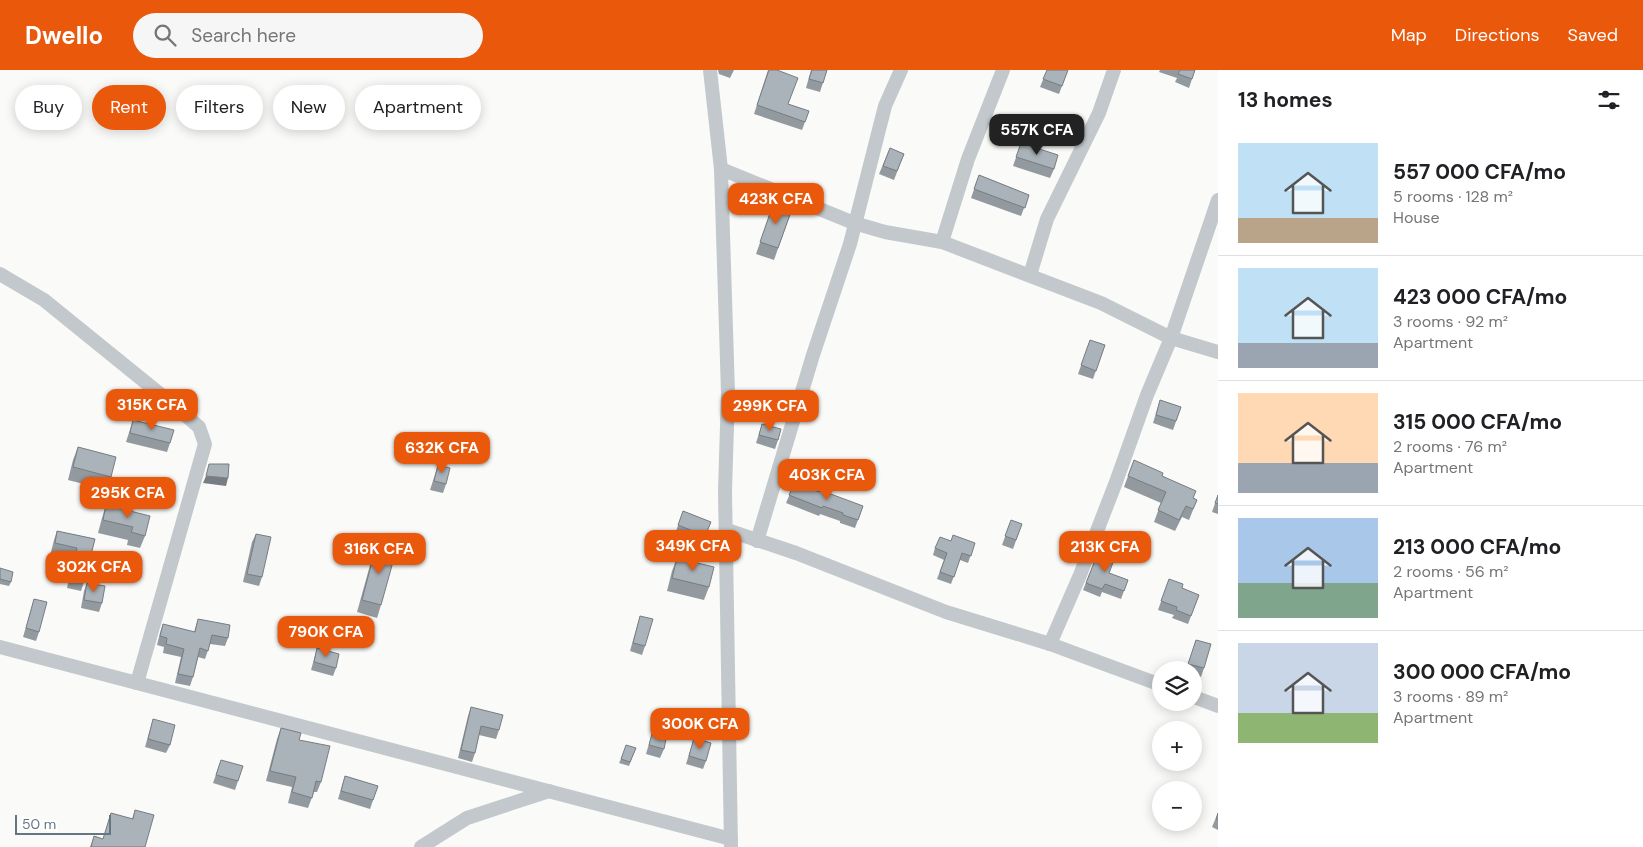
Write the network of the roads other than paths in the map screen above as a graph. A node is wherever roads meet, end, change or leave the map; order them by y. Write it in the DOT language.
graph roads {
  1 [pos="710,70"];
  2 [pos="901,70"];
  3 [pos="1003,70"];
  4 [pos="1114,70"];
  5 [pos="721,169"];
  6 [pos="1218,200"];
  7 [pos="854,223"];
  8 [pos="942,242"];
  9 [pos="0,274"];
  10 [pos="1030,275"];
  11 [pos="1171,338"];
  12 [pos="1218,352"];
  13 [pos="727,530"];
  14 [pos="757,541"];
  15 [pos="1050,644"];
  16 [pos="0,647"];
  17 [pos="1152,682"];
  18 [pos="136,683"];
  19 [pos="1202,700"];
  20 [pos="1218,706"];
  21 [pos="549,791"];
  22 [pos="731,843"];
  23 [pos="421,847"];
  1 -- 5 [label="street"];
  2 -- 7 [label="street"];
  3 -- 8 [label="street"];
  4 -- 10 [label="street"];
  5 -- 7 [label="street"];
  5 -- 13 [label="street"];
  6 -- 11 [label="street"];
  7 -- 8 [label="street"];
  7 -- 14 [label="street"];
  8 -- 10 [label="street"];
  9 -- 18 [label="street"];
  10 -- 11 [label="street"];
  11 -- 12 [label="street"];
  11 -- 15 [label="street"];
  13 -- 14 [label="street"];
  13 -- 22 [label="street"];
  14 -- 15 [label="street"];
  15 -- 17 [label="street"];
  16 -- 18 [label="street"];
  18 -- 21 [label="street"];
  19 -- 20 [label="street"];
  21 -- 22 [label="street"];
  21 -- 23 [label="street"];
}
